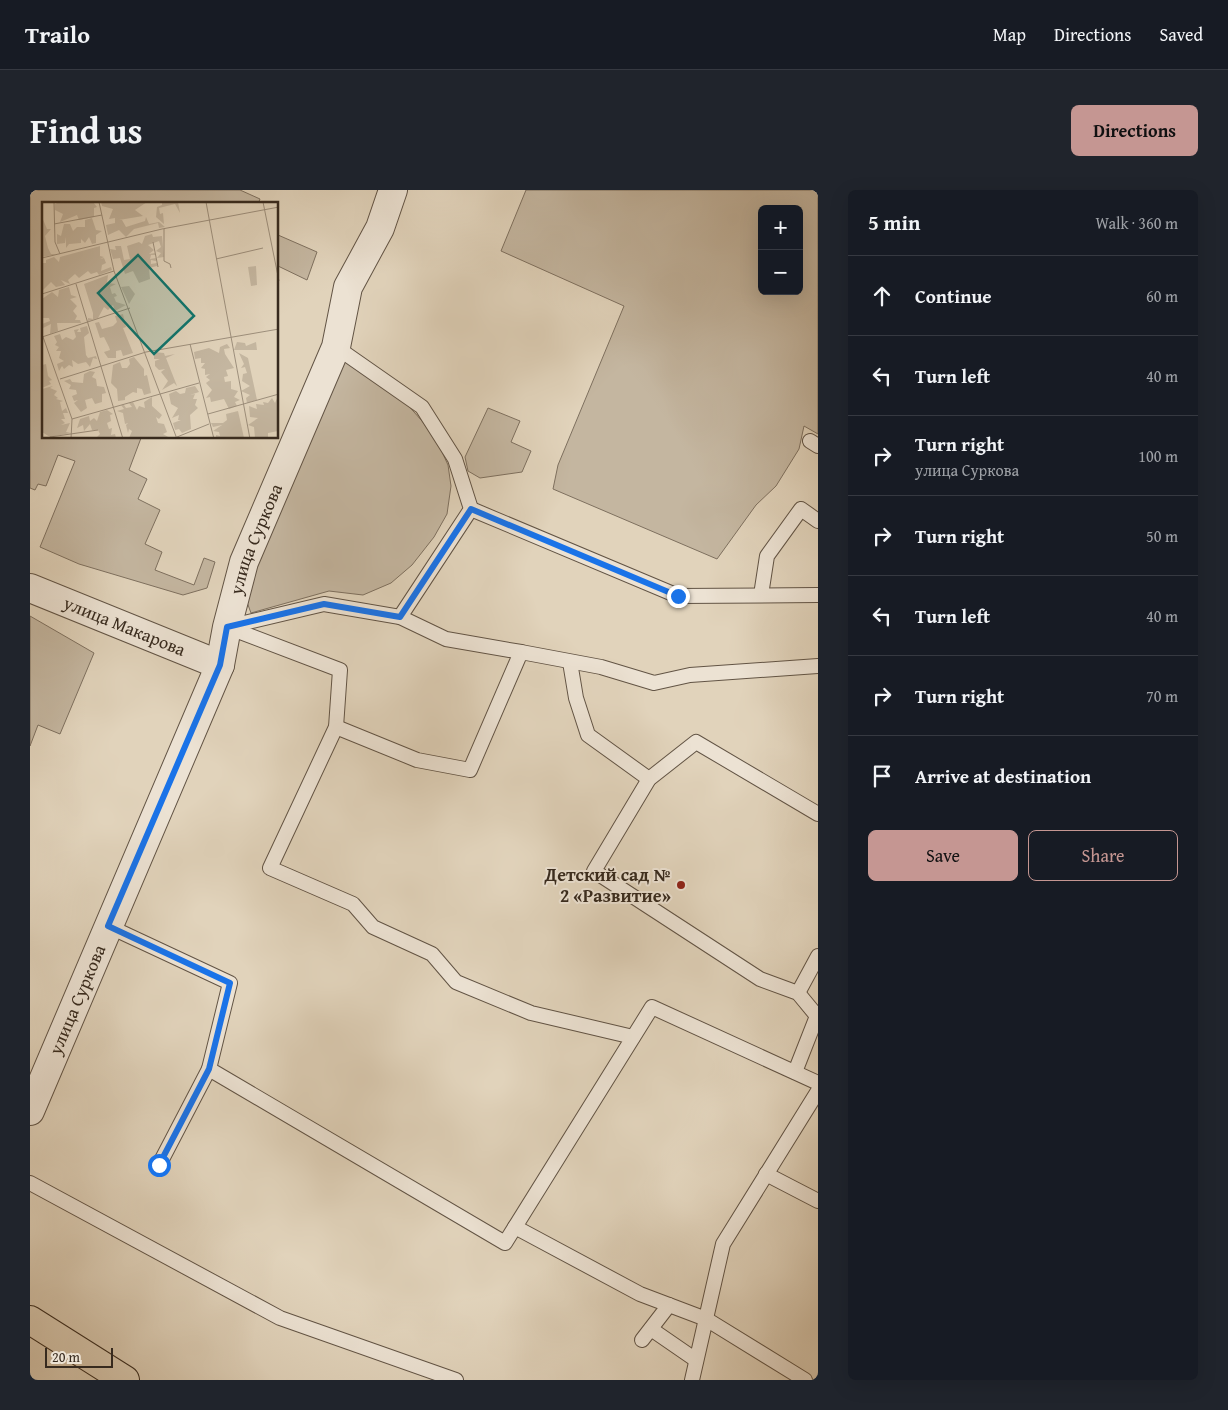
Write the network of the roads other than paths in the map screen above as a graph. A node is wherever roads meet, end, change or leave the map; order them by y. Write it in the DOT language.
graph roads {
  1 [pos="393,190"];
  2 [pos="336,347"];
  3 [pos="471,509"];
  4 [pos="818,521"];
  5 [pos="30,588"];
  6 [pos="761,595"];
  7 [pos="818,595"];
  8 [pos="400,617"];
  9 [pos="227,627"];
  10 [pos="521,652"];
  11 [pos="570,662"];
  12 [pos="220,665"];
  13 [pos="818,666"];
  14 [pos="336,727"];
  15 [pos="649,779"];
  16 [pos="818,814"];
  17 [pos="108,926"];
  18 [pos="818,956"];
  19 [pos="798,993"];
  20 [pos="633,1037"];
  21 [pos="209,1069"];
  22 [pos="795,1072"];
  23 [pos="818,1083"];
  24 [pos="818,1090"];
  25 [pos="30,1111"];
  26 [pos="159,1165"];
  27 [pos="766,1174"];
  28 [pos="30,1182"];
  29 [pos="818,1202"];
  30 [pos="515,1227"];
  31 [pos="669,1305"];
  32 [pos="706,1319"];
  33 [pos="30,1320"];
  34 [pos="696,1360"];
  35 [pos="125,1380"];
  36 [pos="456,1380"];
  37 [pos="692,1380"];
  38 [pos="805,1380"];
  1 -- 2 [label="street, улица Суркова"];
  2 -- 3 [label="lane"];
  2 -- 9 [label="street, улица Суркова"];
  3 -- 6 [label="lane"];
  3 -- 8 [label="lane"];
  4 -- 6 [label="lane"];
  5 -- 12 [label="street, улица Макарова"];
  6 -- 7 [label="lane"];
  8 -- 9 [label="lane"];
  8 -- 10 [label="lane"];
  9 -- 12 [label="street, улица Суркова"];
  9 -- 14 [label="lane"];
  10 -- 11 [label="lane"];
  10 -- 14 [label="lane"];
  11 -- 13 [label="lane"];
  11 -- 15 [label="lane"];
  12 -- 17 [label="street, улица Суркова"];
  14 -- 20 [label="lane"];
  15 -- 16 [label="lane"];
  15 -- 19 [label="lane"];
  17 -- 21 [label="lane"];
  17 -- 25 [label="street, улица Суркова"];
  18 -- 19 [label="lane"];
  19 -- 22 [label="lane"];
  20 -- 22 [label="lane"];
  20 -- 30 [label="lane"];
  21 -- 26 [label="lane"];
  21 -- 30 [label="lane"];
  22 -- 23 [label="lane"];
  24 -- 27 [label="lane"];
  27 -- 29 [label="lane"];
  27 -- 32 [label="lane"];
  28 -- 36 [label="lane"];
  30 -- 31 [label="lane"];
  31 -- 32 [label="lane"];
  31 -- 34 [label="lane"];
  32 -- 34 [label="lane"];
  32 -- 38 [label="lane"];
  33 -- 35 [label="main road"];
  34 -- 37 [label="lane"];
}
